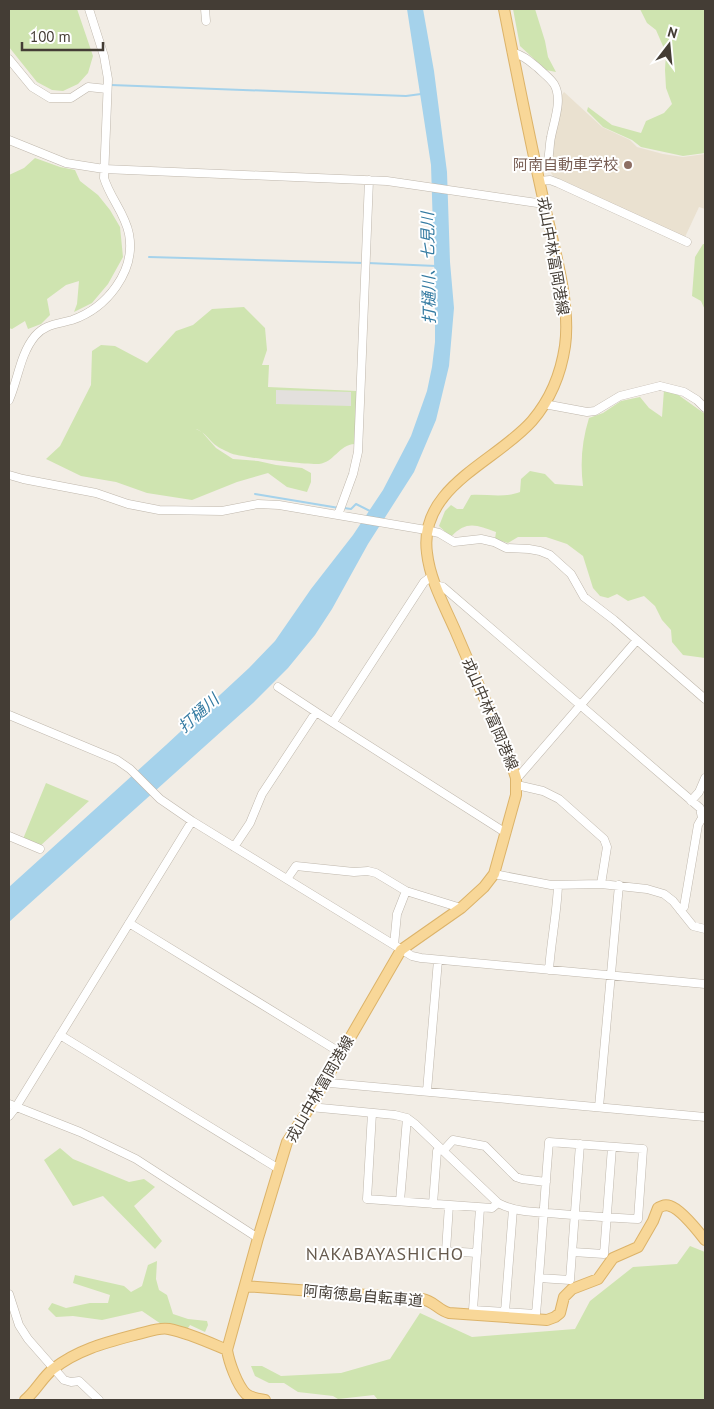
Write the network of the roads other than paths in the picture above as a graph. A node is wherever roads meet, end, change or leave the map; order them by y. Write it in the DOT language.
graph roads {
  1 [pos="89,9"];
  2 [pos="205,9"];
  3 [pos="504,9"];
  4 [pos="206,21"];
  5 [pos="512,52"];
  6 [pos="9,59"];
  7 [pos="107,86"];
  8 [pos="9,140"];
  9 [pos="537,168"];
  10 [pos="104,169"];
  11 [pos="369,180"];
  12 [pos="540,180"];
  13 [pos="544,204"];
  14 [pos="687,242"];
  15 [pos="9,400"];
  16 [pos="544,404"];
  17 [pos="705,408"];
  18 [pos="9,475"];
  19 [pos="338,515"];
  20 [pos="426,530"];
  21 [pos="433,580"];
  22 [pos="637,640"];
  23 [pos="278,687"];
  24 [pos="705,700"];
  25 [pos="580,706"];
  26 [pos="316,712"];
  27 [pos="9,715"];
  28 [pos="333,722"];
  29 [pos="705,778"];
  30 [pos="517,781"];
  31 [pos="691,801"];
  32 [pos="704,818"];
  33 [pos="192,821"];
  34 [pos="506,833"];
  35 [pos="9,836"];
  36 [pos="234,847"];
  37 [pos="40,849"];
  38 [pos="494,874"];
  39 [pos="287,879"];
  40 [pos="601,884"];
  41 [pos="558,885"];
  42 [pos="619,886"];
  43 [pos="406,891"];
  44 [pos="461,908"];
  45 [pos="680,910"];
  46 [pos="129,923"];
  47 [pos="705,929"];
  48 [pos="397,948"];
  49 [pos="438,960"];
  50 [pos="549,970"];
  51 [pos="611,976"];
  52 [pos="705,984"];
  53 [pos="60,1035"];
  54 [pos="341,1053"];
  55 [pos="325,1081"];
  56 [pos="427,1091"];
  57 [pos="12,1106"];
  58 [pos="599,1107"];
  59 [pos="310,1108"];
  60 [pos="372,1113"];
  61 [pos="9,1116"];
  62 [pos="705,1117"];
  63 [pos="407,1118"];
  64 [pos="580,1144"];
  65 [pos="612,1147"];
  66 [pos="442,1149"];
  67 [pos="279,1169"];
  68 [pos="546,1182"];
  69 [pos="400,1201"];
  70 [pos="498,1203"];
  71 [pos="433,1204"];
  72 [pos="449,1205"];
  73 [pos="480,1208"];
  74 [pos="513,1209"];
  75 [pos="544,1213"];
  76 [pos="575,1215"];
  77 [pos="607,1218"];
  78 [pos="704,1235"];
  79 [pos="258,1238"];
  80 [pos="573,1252"];
  81 [pos="477,1253"];
  82 [pos="539,1278"];
  83 [pos="245,1286"];
  84 [pos="9,1294"];
  85 [pos="505,1312"];
  86 [pos="227,1350"];
  87 [pos="54,1368"];
  88 [pos="250,1398"];
  89 [pos="25,1400"];
  90 [pos="99,1400"];
  91 [pos="265,1400"];
  1 -- 7 [label="street"];
  2 -- 4 [label="street"];
  3 -- 5 [label="main road, 戎山中林富岡港線"];
  5 -- 9 [label="main road, 戎山中林富岡港線"];
  5 -- 9 [label="street"];
  6 -- 7 [label="street"];
  7 -- 10 [label="street"];
  8 -- 10 [label="street"];
  9 -- 12 [label="main road, 戎山中林富岡港線"];
  10 -- 11 [label="street"];
  10 -- 15 [label="street"];
  11 -- 13 [label="street"];
  11 -- 19 [label="street"];
  12 -- 13 [label="main road, 戎山中林富岡港線"];
  12 -- 14 [label="street"];
  13 -- 16 [label="main road, 戎山中林富岡港線"];
  16 -- 17 [label="street"];
  16 -- 20 [label="main road, 戎山中林富岡港線"];
  18 -- 19 [label="street"];
  19 -- 20 [label="street"];
  20 -- 21 [label="main road, 戎山中林富岡港線"];
  20 -- 22 [label="street"];
  21 -- 25 [label="street"];
  21 -- 28 [label="street"];
  21 -- 30 [label="main road, 戎山中林富岡港線"];
  22 -- 24 [label="street"];
  22 -- 25 [label="street"];
  23 -- 26 [label="street"];
  25 -- 30 [label="street"];
  25 -- 31 [label="street"];
  26 -- 28 [label="street"];
  26 -- 36 [label="street"];
  27 -- 33 [label="street"];
  28 -- 34 [label="street"];
  29 -- 31 [label="street"];
  30 -- 34 [label="main road, 戎山中林富岡港線"];
  30 -- 40 [label="street"];
  31 -- 32 [label="street"];
  32 -- 45 [label="street"];
  33 -- 36 [label="street"];
  33 -- 46 [label="street"];
  34 -- 38 [label="main road, 戎山中林富岡港線"];
  35 -- 37 [label="street"];
  36 -- 39 [label="street"];
  38 -- 41 [label="street"];
  38 -- 44 [label="main road, 戎山中林富岡港線"];
  39 -- 43 [label="street"];
  39 -- 48 [label="street"];
  40 -- 41 [label="street"];
  40 -- 42 [label="street"];
  41 -- 50 [label="street"];
  42 -- 45 [label="street"];
  42 -- 51 [label="street"];
  43 -- 44 [label="street"];
  43 -- 48 [label="street"];
  44 -- 48 [label="main road, 戎山中林富岡港線"];
  45 -- 47 [label="street"];
  46 -- 53 [label="street"];
  46 -- 54 [label="street"];
  48 -- 49 [label="street"];
  48 -- 54 [label="main road, 戎山中林富岡港線"];
  49 -- 50 [label="street"];
  49 -- 56 [label="street"];
  50 -- 51 [label="street"];
  51 -- 52 [label="street"];
  51 -- 58 [label="street"];
  53 -- 57 [label="street"];
  53 -- 67 [label="street"];
  54 -- 55 [label="main road, 戎山中林富岡港線"];
  55 -- 56 [label="street"];
  55 -- 59 [label="main road, 戎山中林富岡港線"];
  56 -- 58 [label="street"];
  57 -- 61 [label="street"];
  57 -- 79 [label="street"];
  58 -- 62 [label="street"];
  59 -- 60 [label="street"];
  59 -- 67 [label="main road, 戎山中林富岡港線"];
  60 -- 63 [label="street"];
  60 -- 69 [label="street"];
  63 -- 66 [label="street"];
  63 -- 69 [label="street"];
  64 -- 65 [label="street"];
  64 -- 68 [label="street"];
  64 -- 76 [label="street"];
  65 -- 77 [label="street"];
  65 -- 77 [label="street"];
  66 -- 68 [label="street"];
  66 -- 70 [label="street"];
  66 -- 71 [label="street"];
  67 -- 79 [label="main road, 戎山中林富岡港線"];
  68 -- 75 [label="street"];
  69 -- 71 [label="street"];
  70 -- 73 [label="street"];
  70 -- 74 [label="street"];
  71 -- 72 [label="street"];
  72 -- 73 [label="street"];
  72 -- 81 [label="street"];
  73 -- 81 [label="street"];
  74 -- 75 [label="street"];
  74 -- 85 [label="street"];
  75 -- 76 [label="street"];
  75 -- 82 [label="street"];
  76 -- 77 [label="street"];
  76 -- 80 [label="street"];
  77 -- 80 [label="street"];
  78 -- 83 [label="main road, 阿南徳島自転車道"];
  79 -- 83 [label="main road, 戎山中林富岡港線"];
  80 -- 82 [label="street"];
  81 -- 85 [label="street"];
  82 -- 85 [label="street"];
  83 -- 86 [label="main road, 戎山中林富岡港線"];
  84 -- 87 [label="street"];
  86 -- 87 [label="main road"];
  86 -- 88 [label="main road"];
  87 -- 89 [label="main road"];
  87 -- 90 [label="street"];
  88 -- 91 [label="main road"];
}
